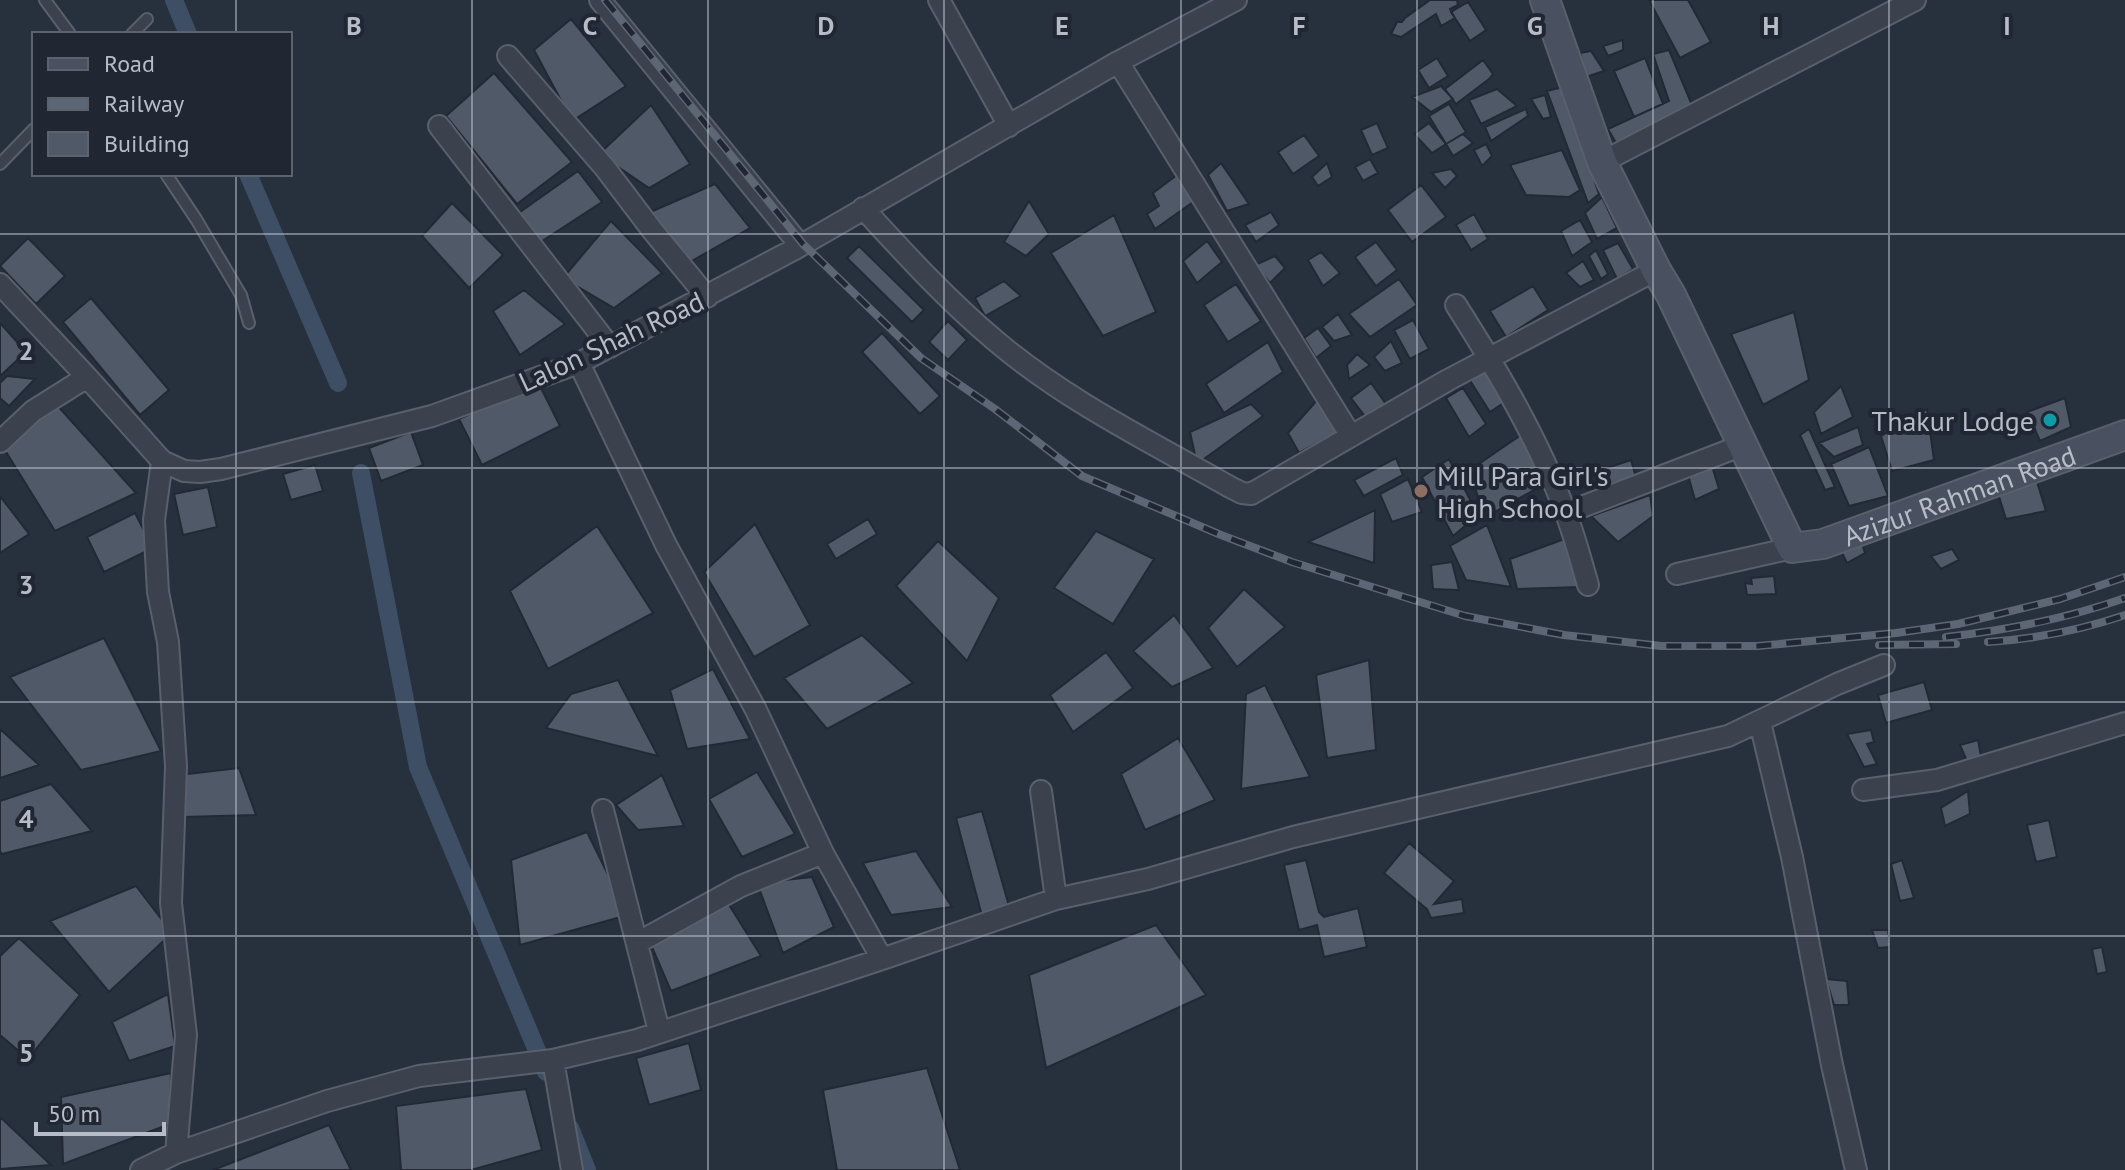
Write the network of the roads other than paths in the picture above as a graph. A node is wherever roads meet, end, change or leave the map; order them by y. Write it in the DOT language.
graph roads {
  1 [pos="45,0"];
  2 [pos="600,0"];
  3 [pos="939,0"];
  4 [pos="1236,0"];
  5 [pos="1545,0"];
  6 [pos="1915,0"];
  7 [pos="147,19"];
  8 [pos="69,32"];
  9 [pos="134,32"];
  10 [pos="508,56"];
  11 [pos="1118,62"];
  12 [pos="439,126"];
  13 [pos="1009,126"];
  14 [pos="32,131"];
  15 [pos="1602,162"];
  16 [pos="0,164"];
  17 [pos="167,176"];
  18 [pos="863,208"];
  19 [pos="800,245"];
  20 [pos="1656,270"];
  21 [pos="0,284"];
  22 [pos="707,297"];
  23 [pos="1456,305"];
  24 [pos="249,323"];
  25 [pos="610,347"];
  26 [pos="1490,359"];
  27 [pos="579,363"];
  28 [pos="87,377"];
  29 [pos="2125,435"];
  30 [pos="1351,436"];
  31 [pos="0,442"];
  32 [pos="1743,445"];
  33 [pos="162,461"];
  34 [pos="1566,513"];
  35 [pos="1792,548"];
  36 [pos="1677,574"];
  37 [pos="1588,585"];
  38 [pos="1884,665"];
  39 [pos="1760,722"];
  40 [pos="2125,723"];
  41 [pos="1863,790"];
  42 [pos="1041,791"];
  43 [pos="603,810"];
  44 [pos="823,853"];
  45 [pos="1056,899"];
  46 [pos="637,943"];
  47 [pos="882,959"];
  48 [pos="659,1031"];
  49 [pos="553,1060"];
  50 [pos="176,1153"];
  51 [pos="141,1170"];
  52 [pos="572,1170"];
  53 [pos="1856,1170"];
  1 -- 8 [label="lane"];
  2 -- 19 [label="street"];
  3 -- 13 [label="street"];
  4 -- 11 [label="street, Lalon Shah Road"];
  5 -- 15 [label="street"];
  6 -- 15 [label="street"];
  7 -- 9 [label="lane"];
  10 -- 22 [label="street"];
  11 -- 13 [label="street, Lalon Shah Road"];
  11 -- 30 [label="street"];
  12 -- 25 [label="street"];
  13 -- 18 [label="street, Lalon Shah Road"];
  14 -- 16 [label="lane"];
  15 -- 20 [label="street"];
  17 -- 24 [label="lane"];
  18 -- 19 [label="street, Lalon Shah Road"];
  18 -- 30 [label="street"];
  19 -- 22 [label="street, Lalon Shah Road"];
  20 -- 26 [label="street"];
  20 -- 32 [label="street"];
  21 -- 28 [label="street"];
  22 -- 25 [label="street, Lalon Shah Road"];
  23 -- 26 [label="street"];
  25 -- 27 [label="street, Lalon Shah Road"];
  26 -- 30 [label="street"];
  26 -- 34 [label="street"];
  27 -- 33 [label="street, Lalon Shah Road"];
  27 -- 44 [label="street"];
  28 -- 31 [label="street"];
  28 -- 33 [label="street"];
  29 -- 35 [label="street, Azizur Rahman Road"];
  32 -- 34 [label="street"];
  32 -- 35 [label="street"];
  33 -- 50 [label="street"];
  34 -- 37 [label="street"];
  35 -- 36 [label="street"];
  38 -- 39 [label="street"];
  39 -- 45 [label="street"];
  39 -- 53 [label="street"];
  40 -- 41 [label="street"];
  42 -- 45 [label="street"];
  43 -- 46 [label="street"];
  44 -- 46 [label="street"];
  44 -- 47 [label="street"];
  45 -- 47 [label="street"];
  46 -- 48 [label="street"];
  47 -- 48 [label="street"];
  48 -- 49 [label="street"];
  49 -- 50 [label="street"];
  49 -- 52 [label="street"];
  50 -- 51 [label="street"];
}
